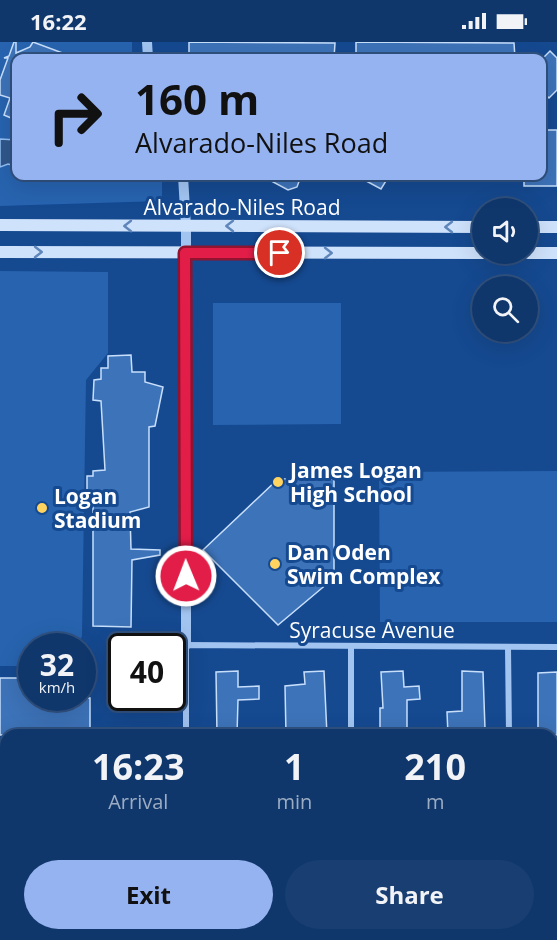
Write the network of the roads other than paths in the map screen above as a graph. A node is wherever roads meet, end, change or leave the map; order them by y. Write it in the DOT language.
graph roads {
  1 [pos="183,180"];
  2 [pos="0,225"];
  3 [pos="186,226"];
  4 [pos="472,227"];
  5 [pos="538,227"];
  6 [pos="557,227"];
  7 [pos="0,252"];
  8 [pos="185,253"];
  9 [pos="472,253"];
  10 [pos="538,253"];
  11 [pos="557,253"];
  12 [pos="186,633"];
  13 [pos="186,645"];
  14 [pos="351,647"];
  15 [pos="508,647"];
  16 [pos="557,647"];
  17 [pos="186,711"];
  18 [pos="186,729"];
  19 [pos="351,729"];
  20 [pos="508,729"];
  1 -- 3 [label="street"];
  3 -- 2 [label="main road, Alvarado-Niles Road, one-way"];
  4 -- 3 [label="main road, Alvarado-Niles Road, one-way"];
  3 -- 8 [label="street"];
  5 -- 6 [label="main road"];
  7 -- 8 [label="main road, one-way"];
  8 -- 9 [label="main road, one-way"];
  8 -- 12 [label="street"];
  10 -- 11 [label="main road"];
  13 -- 14 [label="street, Syracuse Avenue"];
  14 -- 15 [label="street, Syracuse Avenue"];
  14 -- 19 [label="street"];
  15 -- 16 [label="street, Syracuse Avenue"];
  15 -- 20 [label="street"];
  17 -- 18 [label="street"];
}
